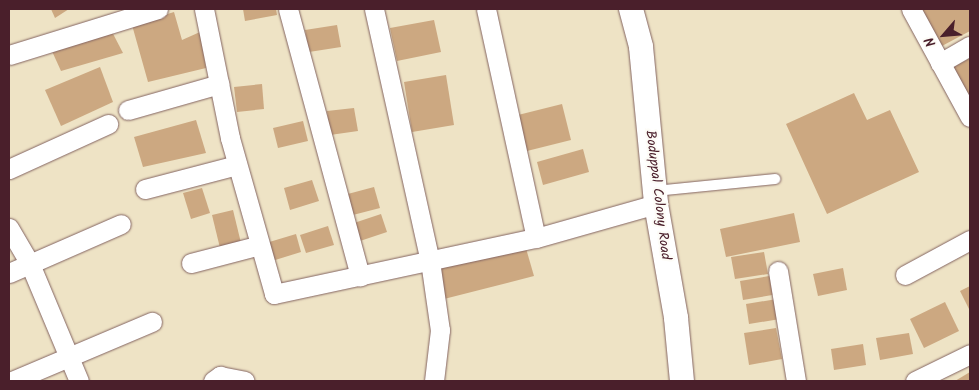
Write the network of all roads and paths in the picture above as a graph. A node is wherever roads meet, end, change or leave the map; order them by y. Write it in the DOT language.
graph roads {
  1 [pos="158,9"];
  2 [pos="204,9"];
  3 [pos="288,9"];
  4 [pos="374,9"];
  5 [pos="486,9"];
  6 [pos="632,9"];
  7 [pos="911,9"];
  8 [pos="970,46"];
  9 [pos="9,55"];
  10 [pos="940,63"];
  11 [pos="219,84"];
  12 [pos="128,110"];
  13 [pos="970,117"];
  14 [pos="108,124"];
  15 [pos="237,165"];
  16 [pos="9,169"];
  17 [pos="775,179"];
  18 [pos="145,189"];
  19 [pos="656,197"];
  20 [pos="121,224"];
  21 [pos="9,228"];
  22 [pos="536,238"];
  23 [pos="970,240"];
  24 [pos="260,245"];
  25 [pos="430,261"];
  26 [pos="30,264"];
  27 [pos="191,264"];
  28 [pos="778,271"];
  29 [pos="9,274"];
  30 [pos="905,275"];
  31 [pos="360,276"];
  32 [pos="152,322"];
  33 [pos="970,354"];
  34 [pos="69,356"];
  35 [pos="12,381"];
  36 [pos="79,381"];
  37 [pos="213,381"];
  38 [pos="245,381"];
  39 [pos="434,381"];
  40 [pos="682,381"];
  41 [pos="796,381"];
  42 [pos="915,381"];
  1 -- 9 [label="street"];
  2 -- 11 [label="street"];
  3 -- 31 [label="street"];
  4 -- 25 [label="street"];
  5 -- 22 [label="street"];
  6 -- 19 [label="street, Boduppal Colony Road"];
  7 -- 10 [label="street"];
  8 -- 10 [label="street"];
  10 -- 13 [label="street"];
  11 -- 12 [label="street"];
  11 -- 15 [label="street"];
  14 -- 16 [label="street"];
  15 -- 18 [label="street"];
  15 -- 24 [label="street"];
  17 -- 19 [label="lane"];
  19 -- 22 [label="street"];
  19 -- 40 [label="street, Boduppal Colony Road"];
  20 -- 26 [label="street"];
  21 -- 26 [label="street"];
  22 -- 25 [label="street"];
  23 -- 30 [label="street"];
  24 -- 27 [label="street"];
  24 -- 31 [label="street"];
  25 -- 31 [label="street"];
  25 -- 39 [label="street"];
  26 -- 29 [label="street"];
  26 -- 34 [label="street"];
  28 -- 41 [label="street"];
  32 -- 34 [label="street"];
  33 -- 42 [label="street"];
  34 -- 35 [label="street"];
  34 -- 36 [label="street"];
  37 -- 38 [label="street"];
}
